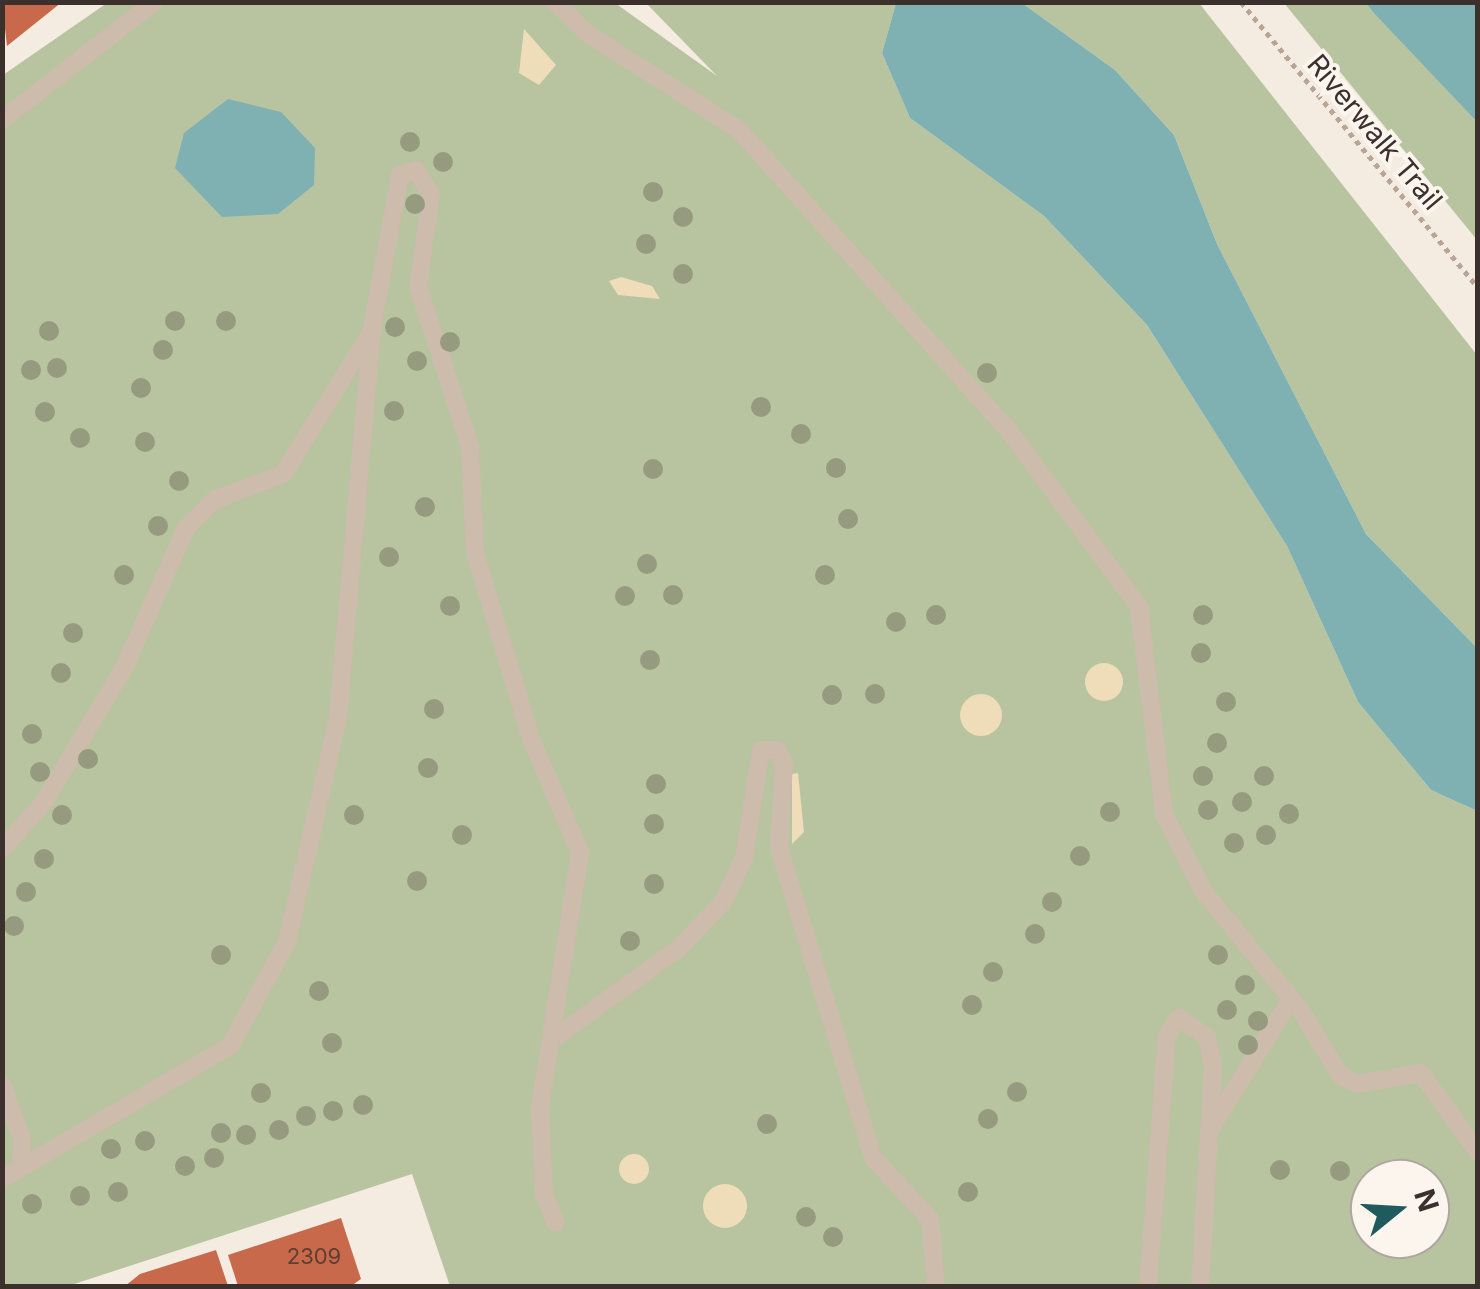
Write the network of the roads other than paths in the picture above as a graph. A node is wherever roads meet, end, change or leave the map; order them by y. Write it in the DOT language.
graph roads {
  1 [pos="154,2"];
  2 [pos="555,2"];
  3 [pos="2,120"];
  4 [pos="372,330"];
  5 [pos="2,849"];
  6 [pos="1291,998"];
  7 [pos="552,1040"];
  8 [pos="2,1085"];
  9 [pos="1210,1130"];
  10 [pos="1478,1152"];
  11 [pos="21,1168"];
  12 [pos="2,1178"];
  13 [pos="556,1223"];
  14 [pos="936,1286"];
  15 [pos="1148,1286"];
  16 [pos="1200,1286"];
  1 -- 3 [label="lane"];
  2 -- 6 [label="lane"];
  4 -- 5 [label="lane"];
  4 -- 7 [label="lane"];
  4 -- 11 [label="lane"];
  6 -- 9 [label="lane"];
  6 -- 10 [label="lane"];
  7 -- 13 [label="lane"];
  7 -- 14 [label="lane"];
  8 -- 11 [label="lane"];
  9 -- 15 [label="lane"];
  9 -- 16 [label="lane"];
  11 -- 12 [label="lane"];
}
